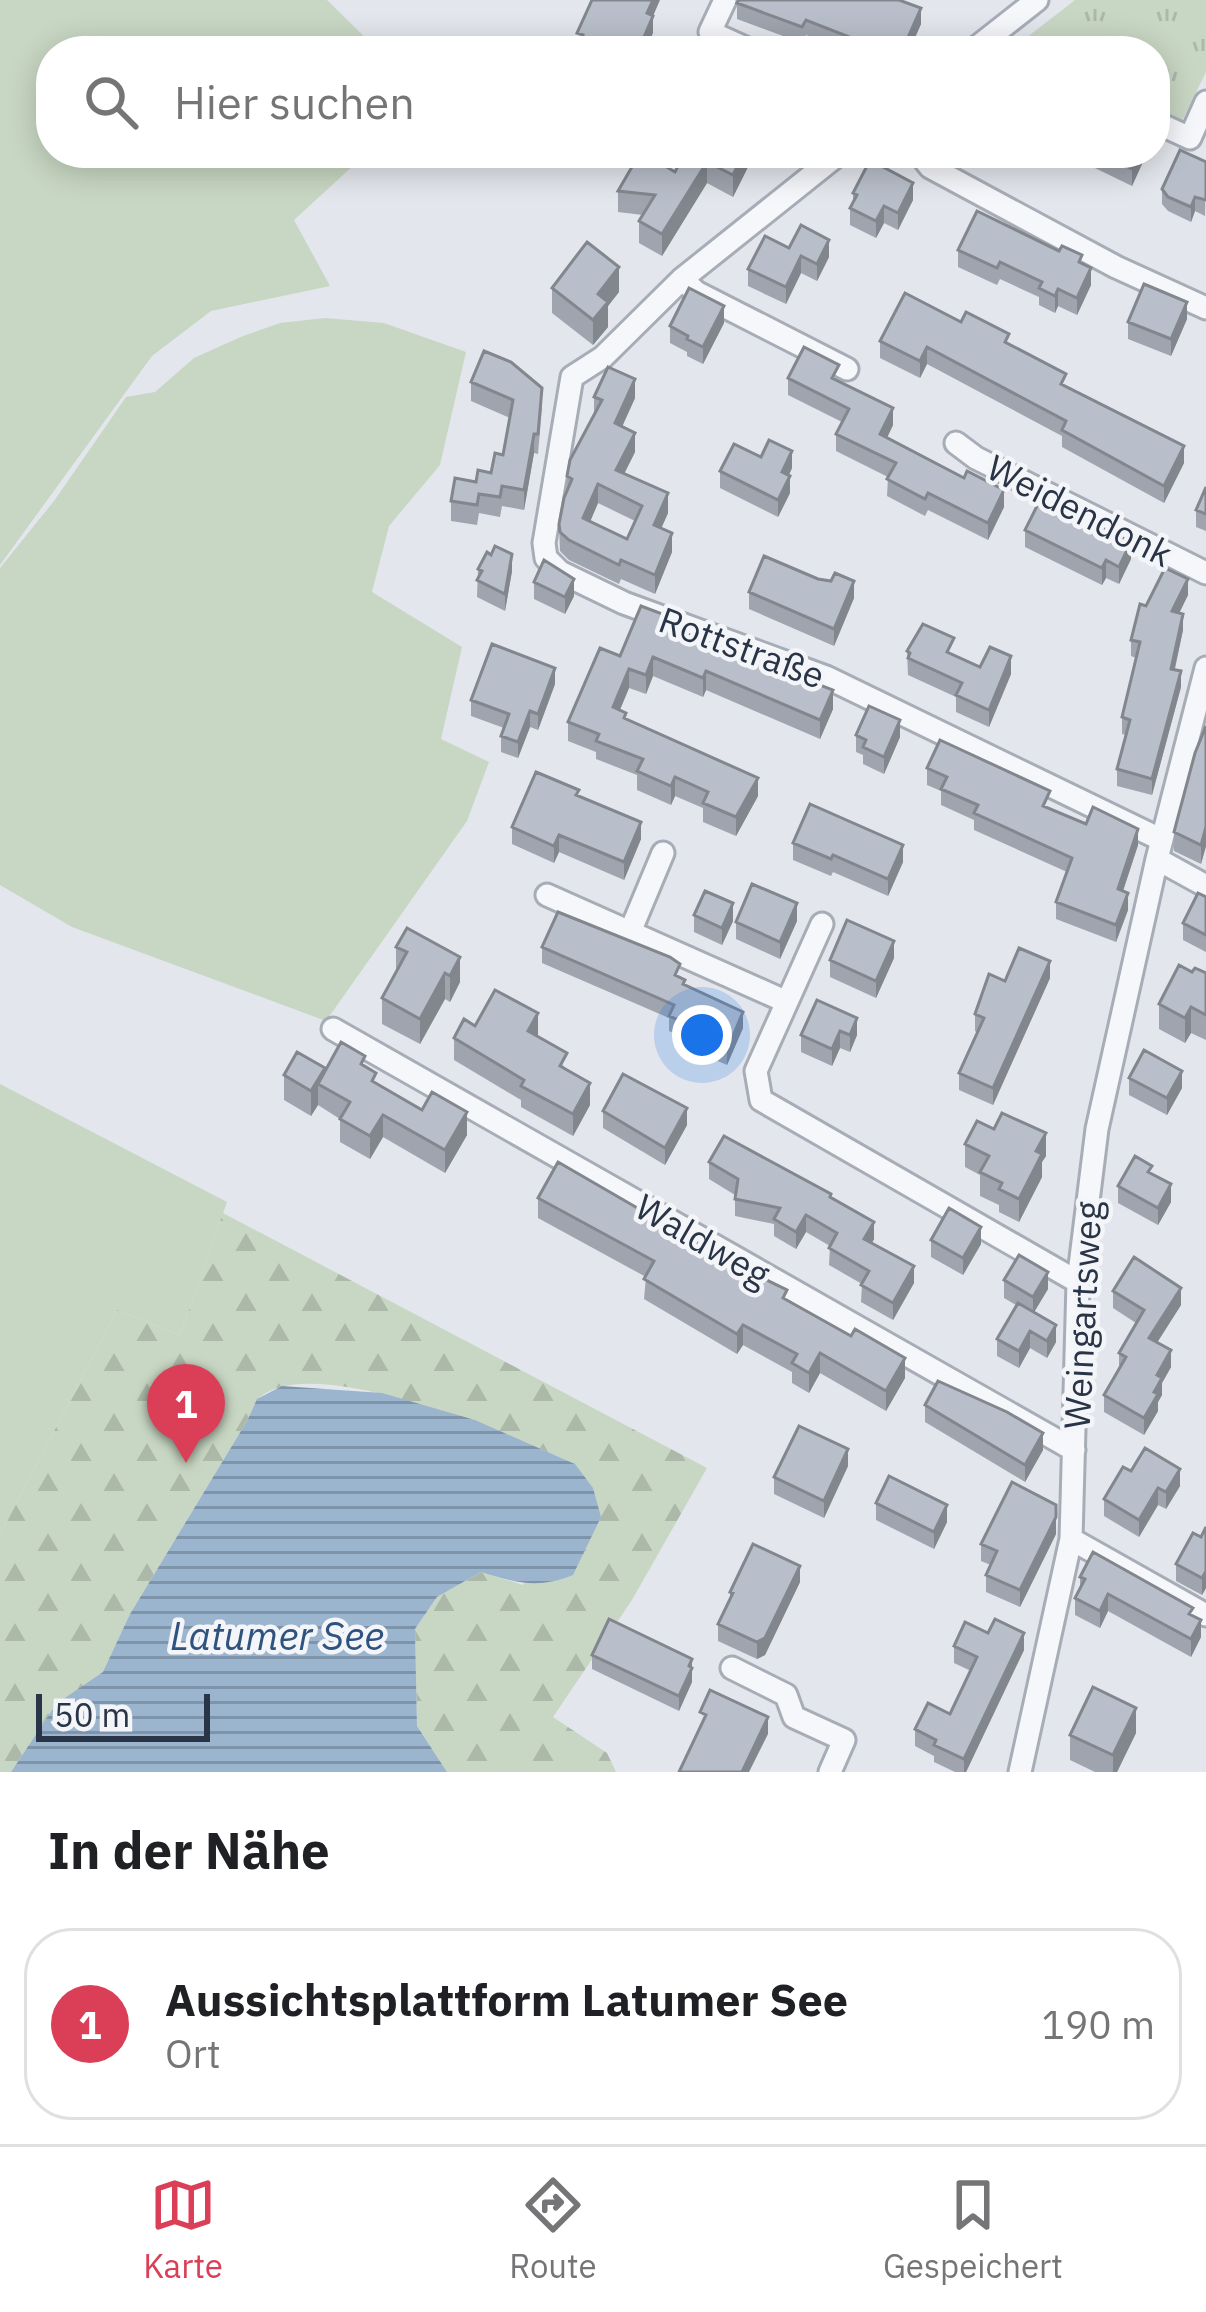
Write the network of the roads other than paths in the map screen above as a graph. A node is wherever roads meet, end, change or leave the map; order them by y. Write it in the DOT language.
graph roads {
  1 [pos="725,0"];
  2 [pos="1037,0"];
  3 [pos="719,36"];
  4 [pos="998,36"];
  5 [pos="1206,102"];
  6 [pos="1170,129"];
  7 [pos="821,168"];
  8 [pos="932,168"];
  9 [pos="682,279"];
  10 [pos="1206,308"];
  11 [pos="847,369"];
  12 [pos="956,443"];
  13 [pos="1206,573"];
  14 [pos="1206,668"];
  15 [pos="1159,849"];
  16 [pos="663,854"];
  17 [pos="1206,886"];
  18 [pos="547,895"];
  19 [pos="822,924"];
  20 [pos="630,932"];
  21 [pos="787,1002"];
  22 [pos="333,1029"];
  23 [pos="1078,1282"];
  24 [pos="1074,1450"];
  25 [pos="1071,1540"];
  26 [pos="1206,1615"];
  27 [pos="732,1668"];
  28 [pos="830,1772"];
  29 [pos="1020,1772"];
  1 -- 3 [label="street"];
  2 -- 4 [label="street"];
  5 -- 6 [label="street"];
  7 -- 9 [label="street, Rottstraße"];
  8 -- 10 [label="street"];
  9 -- 11 [label="street"];
  9 -- 15 [label="street, Rottstraße"];
  12 -- 13 [label="street, Weidendonk"];
  14 -- 15 [label="street, Weingartsweg"];
  15 -- 17 [label="street, Rottstraße"];
  15 -- 23 [label="street, Weingartsweg"];
  16 -- 20 [label="street"];
  18 -- 20 [label="street"];
  19 -- 21 [label="street"];
  20 -- 21 [label="street"];
  21 -- 23 [label="street"];
  22 -- 24 [label="street, Waldweg"];
  23 -- 24 [label="street, Weingartsweg"];
  24 -- 25 [label="street, Weingartsweg"];
  25 -- 26 [label="street"];
  25 -- 29 [label="street, Weingartsweg"];
  27 -- 28 [label="street"];
}
